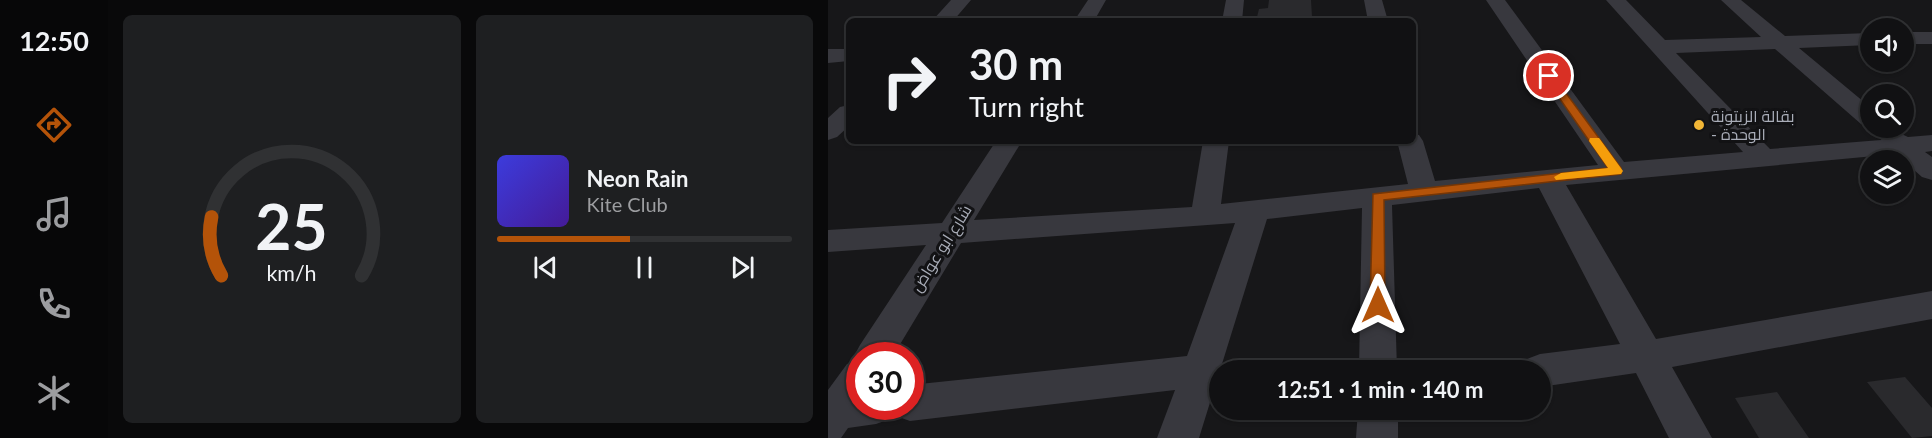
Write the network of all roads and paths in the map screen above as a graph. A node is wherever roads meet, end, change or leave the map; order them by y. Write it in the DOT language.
graph roads {
  1 [pos="962,0"];
  2 [pos="1097,0"];
  3 [pos="1235,0"];
  4 [pos="1373,0"];
  5 [pos="1495,0"];
  6 [pos="1615,0"];
  7 [pos="1730,0"];
  8 [pos="945,18"];
  9 [pos="1086,18"];
  10 [pos="1232,18"];
  11 [pos="1377,18"];
  12 [pos="1914,38"];
  13 [pos="1932,38"];
  14 [pos="1860,39"];
  15 [pos="1778,41"];
  16 [pos="1660,47"];
  17 [pos="828,56"];
  18 [pos="846,56"];
  19 [pos="1860,111"];
  20 [pos="1880,138"];
  21 [pos="1894,138"];
  22 [pos="1903,138"];
  23 [pos="1932,143"];
  24 [pos="1007,144"];
  25 [pos="1216,144"];
  26 [pos="1411,144"];
  27 [pos="1763,158"];
  28 [pos="1616,171"];
  29 [pos="1932,171"];
  30 [pos="1548,178"];
  31 [pos="1424,190"];
  32 [pos="1377,197"];
  33 [pos="1254,212"];
  34 [pos="1205,216"];
  35 [pos="952,232"];
  36 [pos="828,241"];
  37 [pos="1932,305"];
  38 [pos="882,342"];
  39 [pos="1646,356"];
  40 [pos="1378,360"];
  41 [pos="1551,369"];
  42 [pos="1199,371"];
  43 [pos="846,397"];
  44 [pos="924,401"];
  45 [pos="833,417"];
  46 [pos="1378,420"];
  47 [pos="1178,438"];
  48 [pos="1377,438"];
  49 [pos="1691,438"];
  1 -- 8 [label="street"];
  2 -- 9 [label="street"];
  3 -- 10 [label="street"];
  4 -- 11 [label="street"];
  5 -- 28 [label="street"];
  6 -- 16 [label="street"];
  7 -- 15 [label="street"];
  12 -- 13 [label="street"];
  14 -- 15 [label="street"];
  15 -- 16 [label="street"];
  15 -- 19 [label="street"];
  16 -- 27 [label="street"];
  17 -- 18 [label="street"];
  20 -- 27 [label="street"];
  21 -- 29 [label="street"];
  22 -- 23 [label="street"];
  24 -- 35 [label="street, شارع ابو عواض"];
  25 -- 34 [label="street"];
  26 -- 31 [label="street"];
  27 -- 28 [label="street"];
  28 -- 30 [label="street"];
  30 -- 31 [label="street"];
  30 -- 39 [label="street"];
  31 -- 32 [label="street"];
  32 -- 33 [label="street"];
  32 -- 40 [label="street"];
  33 -- 34 [label="street"];
  33 -- 42 [label="street"];
  34 -- 35 [label="street"];
  35 -- 36 [label="street"];
  35 -- 38 [label="street, شارع ابو عواض"];
  37 -- 39 [label="street"];
  39 -- 41 [label="street"];
  39 -- 49 [label="street"];
  42 -- 44 [label="street"];
  42 -- 47 [label="street"];
  43 -- 45 [label="street"];
  46 -- 48 [label="street"];
}
